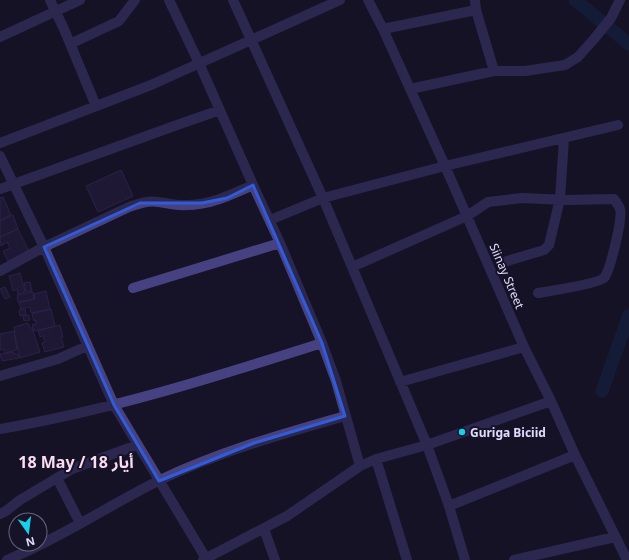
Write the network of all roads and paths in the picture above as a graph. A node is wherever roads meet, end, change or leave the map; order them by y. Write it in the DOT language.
graph roads {
  1 [pos="50,0"];
  2 [pos="80,0"];
  3 [pos="135,0"];
  4 [pos="169,0"];
  5 [pos="233,0"];
  6 [pos="340,0"];
  7 [pos="368,0"];
  8 [pos="475,0"];
  9 [pos="614,7"];
  10 [pos="476,10"];
  11 [pos="56,12"];
  12 [pos="383,29"];
  13 [pos="0,37"];
  14 [pos="252,40"];
  15 [pos="70,44"];
  16 [pos="200,63"];
  17 [pos="494,71"];
  18 [pos="410,89"];
  19 [pos="96,106"];
  20 [pos="220,110"];
  21 [pos="618,125"];
  22 [pos="564,138"];
  23 [pos="0,143"];
  24 [pos="0,156"];
  25 [pos="445,166"];
  26 [pos="14,183"];
  27 [pos="253,185"];
  28 [pos="0,188"];
  29 [pos="323,198"];
  30 [pos="560,199"];
  31 [pos="467,216"];
  32 [pos="270,220"];
  33 [pos="280,243"];
  34 [pos="44,247"];
  35 [pos="504,262"];
  36 [pos="352,267"];
  37 [pos="0,271"];
  38 [pos="133,288"];
  39 [pos="538,293"];
  40 [pos="322,343"];
  41 [pos="87,346"];
  42 [pos="524,347"];
  43 [pos="0,376"];
  44 [pos="400,382"];
  45 [pos="551,401"];
  46 [pos="114,405"];
  47 [pos="345,416"];
  48 [pos="0,430"];
  49 [pos="427,444"];
  50 [pos="137,445"];
  51 [pos="575,455"];
  52 [pos="376,459"];
  53 [pos="360,466"];
  54 [pos="57,478"];
  55 [pos="159,481"];
  56 [pos="449,506"];
  57 [pos="0,514"];
  58 [pos="80,523"];
  59 [pos="264,529"];
  60 [pos="616,537"];
  61 [pos="7,560"];
  62 [pos="205,560"];
  63 [pos="275,560"];
  64 [pos="407,560"];
  65 [pos="465,560"];
  66 [pos="514,560"];
  67 [pos="627,560"];
  1 -- 11 [label="street"];
  2 -- 11 [label="street"];
  3 -- 15 [label="street"];
  4 -- 16 [label="street"];
  5 -- 14 [label="street"];
  6 -- 14 [label="street"];
  7 -- 12 [label="street, Siinay Street"];
  8 -- 10 [label="street"];
  9 -- 17 [label="street"];
  10 -- 12 [label="street"];
  10 -- 17 [label="street"];
  11 -- 13 [label="street"];
  11 -- 15 [label="street"];
  12 -- 18 [label="street, Siinay Street"];
  14 -- 16 [label="street"];
  14 -- 29 [label="street"];
  15 -- 19 [label="street"];
  16 -- 19 [label="street"];
  16 -- 20 [label="street"];
  17 -- 18 [label="street"];
  18 -- 25 [label="street, Siinay Street"];
  19 -- 23 [label="street"];
  20 -- 26 [label="street"];
  20 -- 27 [label="street"];
  21 -- 22 [label="street"];
  22 -- 25 [label="street"];
  22 -- 30 [label="street"];
  24 -- 26 [label="street"];
  25 -- 29 [label="street"];
  25 -- 31 [label="street, Siinay Street"];
  26 -- 28 [label="street"];
  26 -- 34 [label="street"];
  27 -- 32 [label="street"];
  27 -- 34 [label="street"];
  29 -- 32 [label="street"];
  29 -- 36 [label="street"];
  30 -- 31 [label="street"];
  30 -- 35 [label="street"];
  30 -- 39 [label="street"];
  31 -- 36 [label="street"];
  31 -- 42 [label="street, Siinay Street"];
  32 -- 33 [label="street"];
  33 -- 38 [label="street"];
  33 -- 40 [label="street"];
  34 -- 37 [label="street"];
  34 -- 41 [label="street"];
  36 -- 44 [label="street"];
  40 -- 46 [label="street"];
  40 -- 47 [label="street"];
  41 -- 43 [label="street"];
  41 -- 46 [label="street"];
  42 -- 44 [label="street"];
  42 -- 45 [label="street, Siinay Street"];
  44 -- 49 [label="street"];
  45 -- 49 [label="street"];
  45 -- 51 [label="street, Siinay Street"];
  46 -- 48 [label="street"];
  46 -- 50 [label="street"];
  47 -- 53 [label="street"];
  47 -- 55 [label="street"];
  49 -- 52 [label="street"];
  49 -- 56 [label="street"];
  50 -- 54 [label="street"];
  50 -- 55 [label="street"];
  51 -- 56 [label="street"];
  51 -- 60 [label="street, Siinay Street"];
  52 -- 53 [label="street"];
  52 -- 64 [label="street"];
  53 -- 59 [label="street"];
  54 -- 57 [label="street"];
  54 -- 58 [label="street"];
  55 -- 58 [label="street"];
  55 -- 62 [label="street"];
  56 -- 65 [label="street"];
  58 -- 61 [label="street"];
  59 -- 62 [label="street"];
  59 -- 63 [label="street"];
  60 -- 66 [label="street"];
  60 -- 67 [label="street, Siinay Street"];
}
